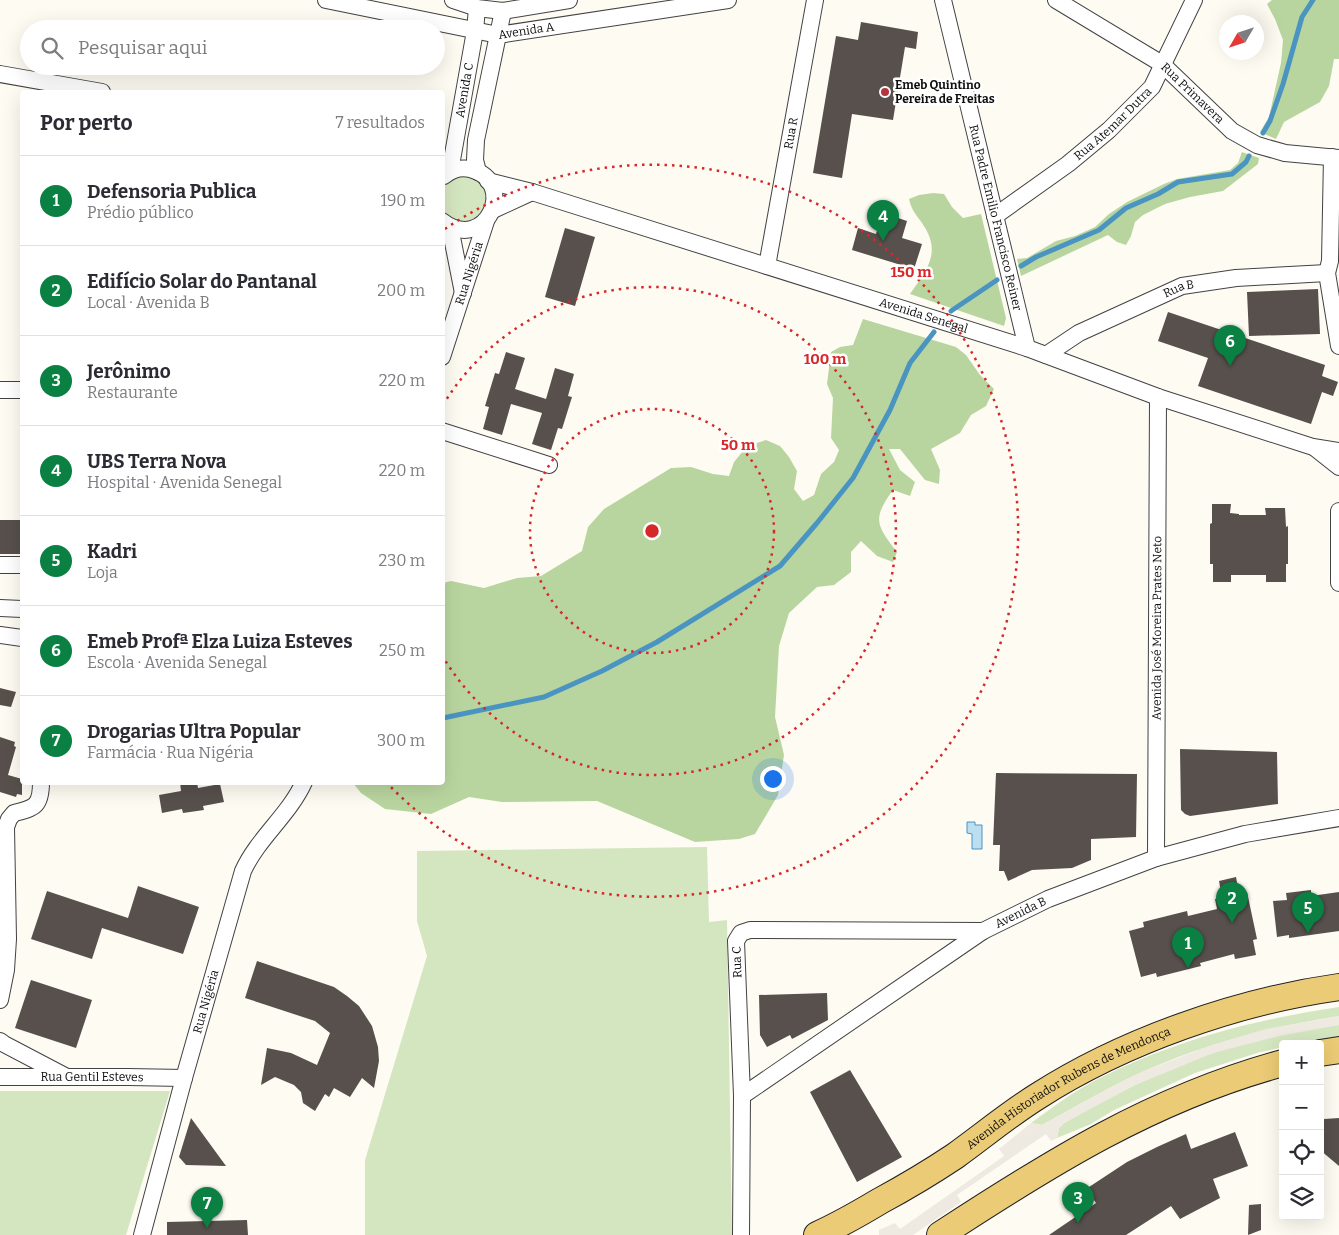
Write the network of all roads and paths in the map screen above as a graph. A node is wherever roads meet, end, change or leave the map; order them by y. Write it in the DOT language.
graph roads {
  1 [pos="326,0"];
  2 [pos="453,0"];
  3 [pos="569,0"];
  4 [pos="728,0"];
  5 [pos="815,0"];
  6 [pos="943,0"];
  7 [pos="1056,0"];
  8 [pos="1194,0"];
  9 [pos="477,8"];
  10 [pos="503,11"];
  11 [pos="422,20"];
  12 [pos="445,25"];
  13 [pos="475,31"];
  14 [pos="498,35"];
  15 [pos="1162,64"];
  16 [pos="0,74"];
  17 [pos="91,90"];
  18 [pos="1336,158"];
  19 [pos="446,174"];
  20 [pos="483,176"];
  21 [pos="532,192"];
  22 [pos="490,215"];
  23 [pos="995,216"];
  24 [pos="446,224"];
  25 [pos="767,266"];
  26 [pos="1332,266"];
  27 [pos="463,294"];
  28 [pos="1339,346"];
  29 [pos="445,348"];
  30 [pos="1027,348"];
  31 [pos="1046,355"];
  32 [pos="0,390"];
  33 [pos="20,390"];
  34 [pos="1158,397"];
  35 [pos="445,432"];
  36 [pos="1313,447"];
  37 [pos="1339,451"];
  38 [pos="549,465"];
  39 [pos="1339,467"];
  40 [pos="1339,511"];
  41 [pos="20,564"];
  42 [pos="0,565"];
  43 [pos="1339,583"];
  44 [pos="0,608"];
  45 [pos="20,609"];
  46 [pos="0,634"];
  47 [pos="20,638"];
  48 [pos="42,785"];
  49 [pos="302,785"];
  50 [pos="1339,818"];
  51 [pos="1156,858"];
  52 [pos="982,931"];
  53 [pos="1339,986"];
  54 [pos="0,1000"];
  55 [pos="0,1041"];
  56 [pos="1339,1050"];
  57 [pos="1324,1052"];
  58 [pos="1279,1064"];
  59 [pos="67,1077"];
  60 [pos="0,1078"];
  61 [pos="184,1078"];
  62 [pos="742,1096"];
  63 [pos="142,1235"];
  64 [pos="742,1235"];
  65 [pos="817,1235"];
  66 [pos="940,1235"];
  1 -- 11 [label="street, Avenida A"];
  2 -- 9 [label="street, Avenida A"];
  3 -- 10 [label="street, Avenida A"];
  4 -- 14 [label="street, Avenida A"];
  5 -- 25 [label="street, Rua R"];
  6 -- 23 [label="street, Rua Padre Emilio Francisco Reiner"];
  7 -- 15 [label="street, Rua Primavera"];
  8 -- 15 [label="street, Rua Atemar Dutra"];
  9 -- 10 [label="street, Avenida A"];
  9 -- 13 [label="street, Avenida C"];
  10 -- 14 [label="street, Avenida C"];
  12 -- 13 [label="street, Avenida A"];
  13 -- 14 [label="street, Avenida A"];
  13 -- 19 [label="street, Avenida C"];
  14 -- 20 [label="street, Avenida C"];
  15 -- 18 [label="street, Rua Primavera"];
  15 -- 23 [label="street, Rua Atemar Dutra"];
  16 -- 17 [label="street"];
  18 -- 26 [label="street"];
  19 -- 20 [label="street"];
  20 -- 21 [label="street, Avenida Senegal"];
  20 -- 22 [label="street, Rua Nigéria"];
  21 -- 22 [label="street"];
  21 -- 25 [label="street, Avenida Senegal"];
  22 -- 24 [label="street, Rua Nigéria"];
  22 -- 27 [label="street, Rua Nigéria"];
  23 -- 30 [label="street, Rua Padre Emilio Francisco Reiner"];
  24 -- 27 [label="street"];
  25 -- 30 [label="street, Avenida Senegal"];
  26 -- 28 [label="street"];
  26 -- 31 [label="street, Rua B"];
  27 -- 29 [label="street, Rua Nigéria"];
  30 -- 31 [label="street, Avenida Senegal"];
  31 -- 34 [label="street, Avenida Senegal"];
  32 -- 33 [label="street"];
  34 -- 36 [label="street, Avenida Senegal"];
  34 -- 51 [label="street, Avenida José Moreira Prates Neto"];
  35 -- 38 [label="street"];
  36 -- 37 [label="street, Avenida Senegal"];
  36 -- 39 [label="street, Avenida Senegal"];
  40 -- 43 [label="street"];
  41 -- 42 [label="street"];
  44 -- 45 [label="street"];
  46 -- 47 [label="street"];
  48 -- 54 [label="street"];
  49 -- 61 [label="street, Rua Nigéria"];
  50 -- 51 [label="street, Avenida B"];
  51 -- 52 [label="street, Avenida B"];
  52 -- 62 [label="street, Avenida B"];
  52 -- 62 [label="street, Rua C"];
  53 -- 65 [label="main road, Avenida Historiador Rubens de Mendonça"];
  55 -- 59 [label="street"];
  56 -- 57 [label="main road"];
  58 -- 66 [label="main road"];
  59 -- 60 [label="street, Rua Gentil Esteves"];
  59 -- 61 [label="street, Rua Gentil Esteves"];
  61 -- 63 [label="street, Rua Nigéria"];
  62 -- 64 [label="street, Rua C"];
}
